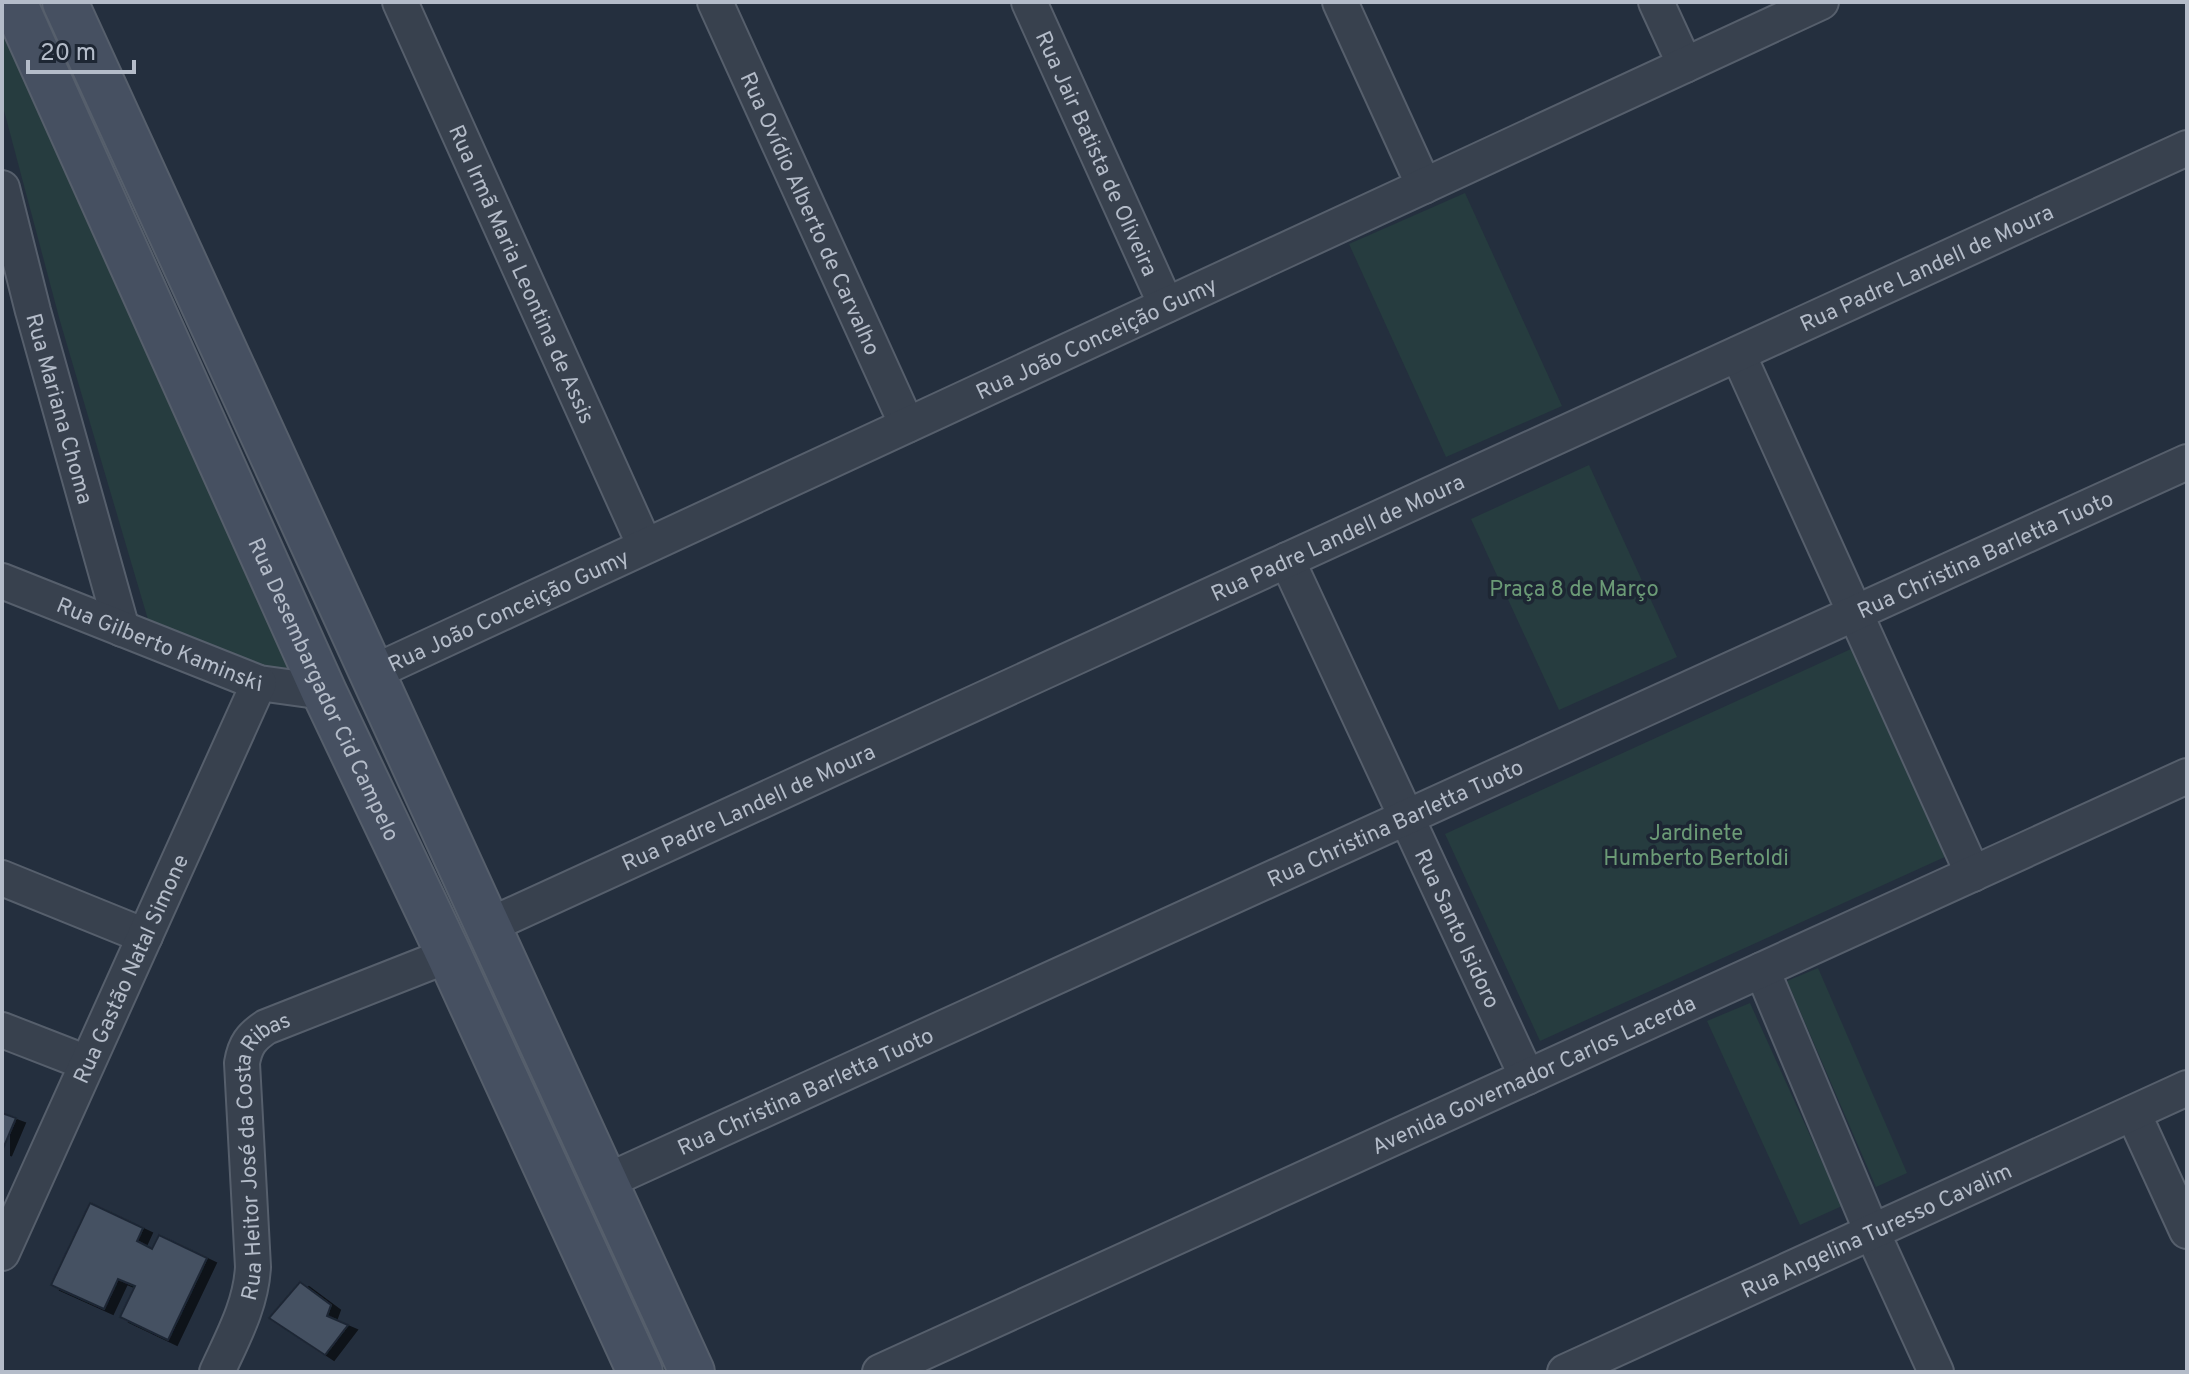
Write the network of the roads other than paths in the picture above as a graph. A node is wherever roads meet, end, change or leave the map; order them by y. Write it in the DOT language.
graph roads {
  1 [pos="14,2"];
  2 [pos="65,2"];
  3 [pos="400,2"];
  4 [pos="715,2"];
  5 [pos="1029,2"];
  6 [pos="1340,2"];
  7 [pos="1656,2"];
  8 [pos="1821,2"];
  9 [pos="1685,65"];
  10 [pos="2187,148"];
  11 [pos="1424,186"];
  12 [pos="2,188"];
  13 [pos="17,305"];
  14 [pos="1166,305"];
  15 [pos="1738,354"];
  16 [pos="907,425"];
  17 [pos="2187,462"];
  18 [pos="645,546"];
  19 [pos="1287,560"];
  20 [pos="2,581"];
  21 [pos="1855,613"];
  22 [pos="122,629"];
  23 [pos="372,673"];
  24 [pos="259,683"];
  25 [pos="324,692"];
  26 [pos="2187,776"];
  27 [pos="1406,817"];
  28 [pos="1973,874"];
  29 [pos="2,878"];
  30 [pos="488,926"];
  31 [pos="145,936"];
  32 [pos="449,955"];
  33 [pos="1762,970"];
  34 [pos="2,1030"];
  35 [pos="87,1063"];
  36 [pos="1527,1077"];
  37 [pos="2187,1088"];
  38 [pos="2133,1113"];
  39 [pos="605,1182"];
  40 [pos="2187,1231"];
  41 [pos="1872,1232"];
  42 [pos="2,1253"];
  43 [pos="1617,1361"];
  44 [pos="217,1372"];
  45 [pos="640,1372"];
  46 [pos="692,1372"];
  47 [pos="880,1372"];
  48 [pos="1565,1372"];
  49 [pos="1936,1372"];
  1 -- 25 [label="main road, Rua Desembargador Cid Campelo"];
  2 -- 23 [label="main road"];
  3 -- 18 [label="street, Rua Irmã Maria Leontina de Assis"];
  4 -- 16 [label="street, Rua Ovídio Alberto de Carvalho"];
  5 -- 14 [label="street, Rua Jair Batista de Oliveira"];
  6 -- 11 [label="street"];
  7 -- 9 [label="street"];
  8 -- 9 [label="street, Rua João Conceição Gumy"];
  9 -- 11 [label="street, Rua João Conceição Gumy"];
  10 -- 15 [label="street, Rua Padre Landell de Moura"];
  11 -- 14 [label="street, Rua João Conceição Gumy"];
  12 -- 13 [label="street, Rua Mariana Choma"];
  13 -- 22 [label="street, Rua Mariana Choma"];
  14 -- 16 [label="street, Rua João Conceição Gumy"];
  15 -- 19 [label="street, Rua Padre Landell de Moura"];
  15 -- 21 [label="street"];
  16 -- 18 [label="street, Rua João Conceição Gumy"];
  17 -- 21 [label="street, Rua Christina Barletta Tuoto"];
  18 -- 23 [label="street, Rua João Conceição Gumy"];
  19 -- 27 [label="street, Rua Santo Isidoro"];
  19 -- 30 [label="street, Rua Padre Landell de Moura"];
  20 -- 22 [label="street, Rua Gilberto Kaminski"];
  21 -- 27 [label="street, Rua Christina Barletta Tuoto"];
  21 -- 28 [label="street"];
  22 -- 24 [label="street, Rua Gilberto Kaminski"];
  23 -- 25 [label="main road"];
  23 -- 30 [label="main road"];
  24 -- 25 [label="street, Rua Gilberto Kaminski"];
  24 -- 31 [label="street, Rua Gastão Natal Simone"];
  25 -- 32 [label="main road, Rua Desembargador Cid Campelo"];
  26 -- 28 [label="street, Avenida Governador Carlos Lacerda"];
  27 -- 36 [label="street, Rua Santo Isidoro"];
  27 -- 39 [label="street, Rua Christina Barletta Tuoto"];
  28 -- 33 [label="street, Avenida Governador Carlos Lacerda"];
  29 -- 31 [label="street"];
  30 -- 39 [label="main road"];
  31 -- 35 [label="street, Rua Gastão Natal Simone"];
  32 -- 44 [label="street, Rua Heitor José da Costa Ribas"];
  32 -- 45 [label="main road, Rua Desembargador Cid Campelo"];
  33 -- 36 [label="street, Avenida Governador Carlos Lacerda"];
  33 -- 41 [label="street"];
  34 -- 35 [label="street"];
  35 -- 42 [label="street, Rua Gastão Natal Simone"];
  36 -- 47 [label="street, Avenida Governador Carlos Lacerda"];
  37 -- 38 [label="street, Rua Angelina Turesso Cavalim"];
  38 -- 40 [label="street"];
  38 -- 41 [label="street, Rua Angelina Turesso Cavalim"];
  39 -- 46 [label="main road"];
  41 -- 43 [label="street, Rua Angelina Turesso Cavalim"];
  41 -- 49 [label="street"];
  43 -- 48 [label="street, Rua Angelina Turesso Cavalim"];
}
